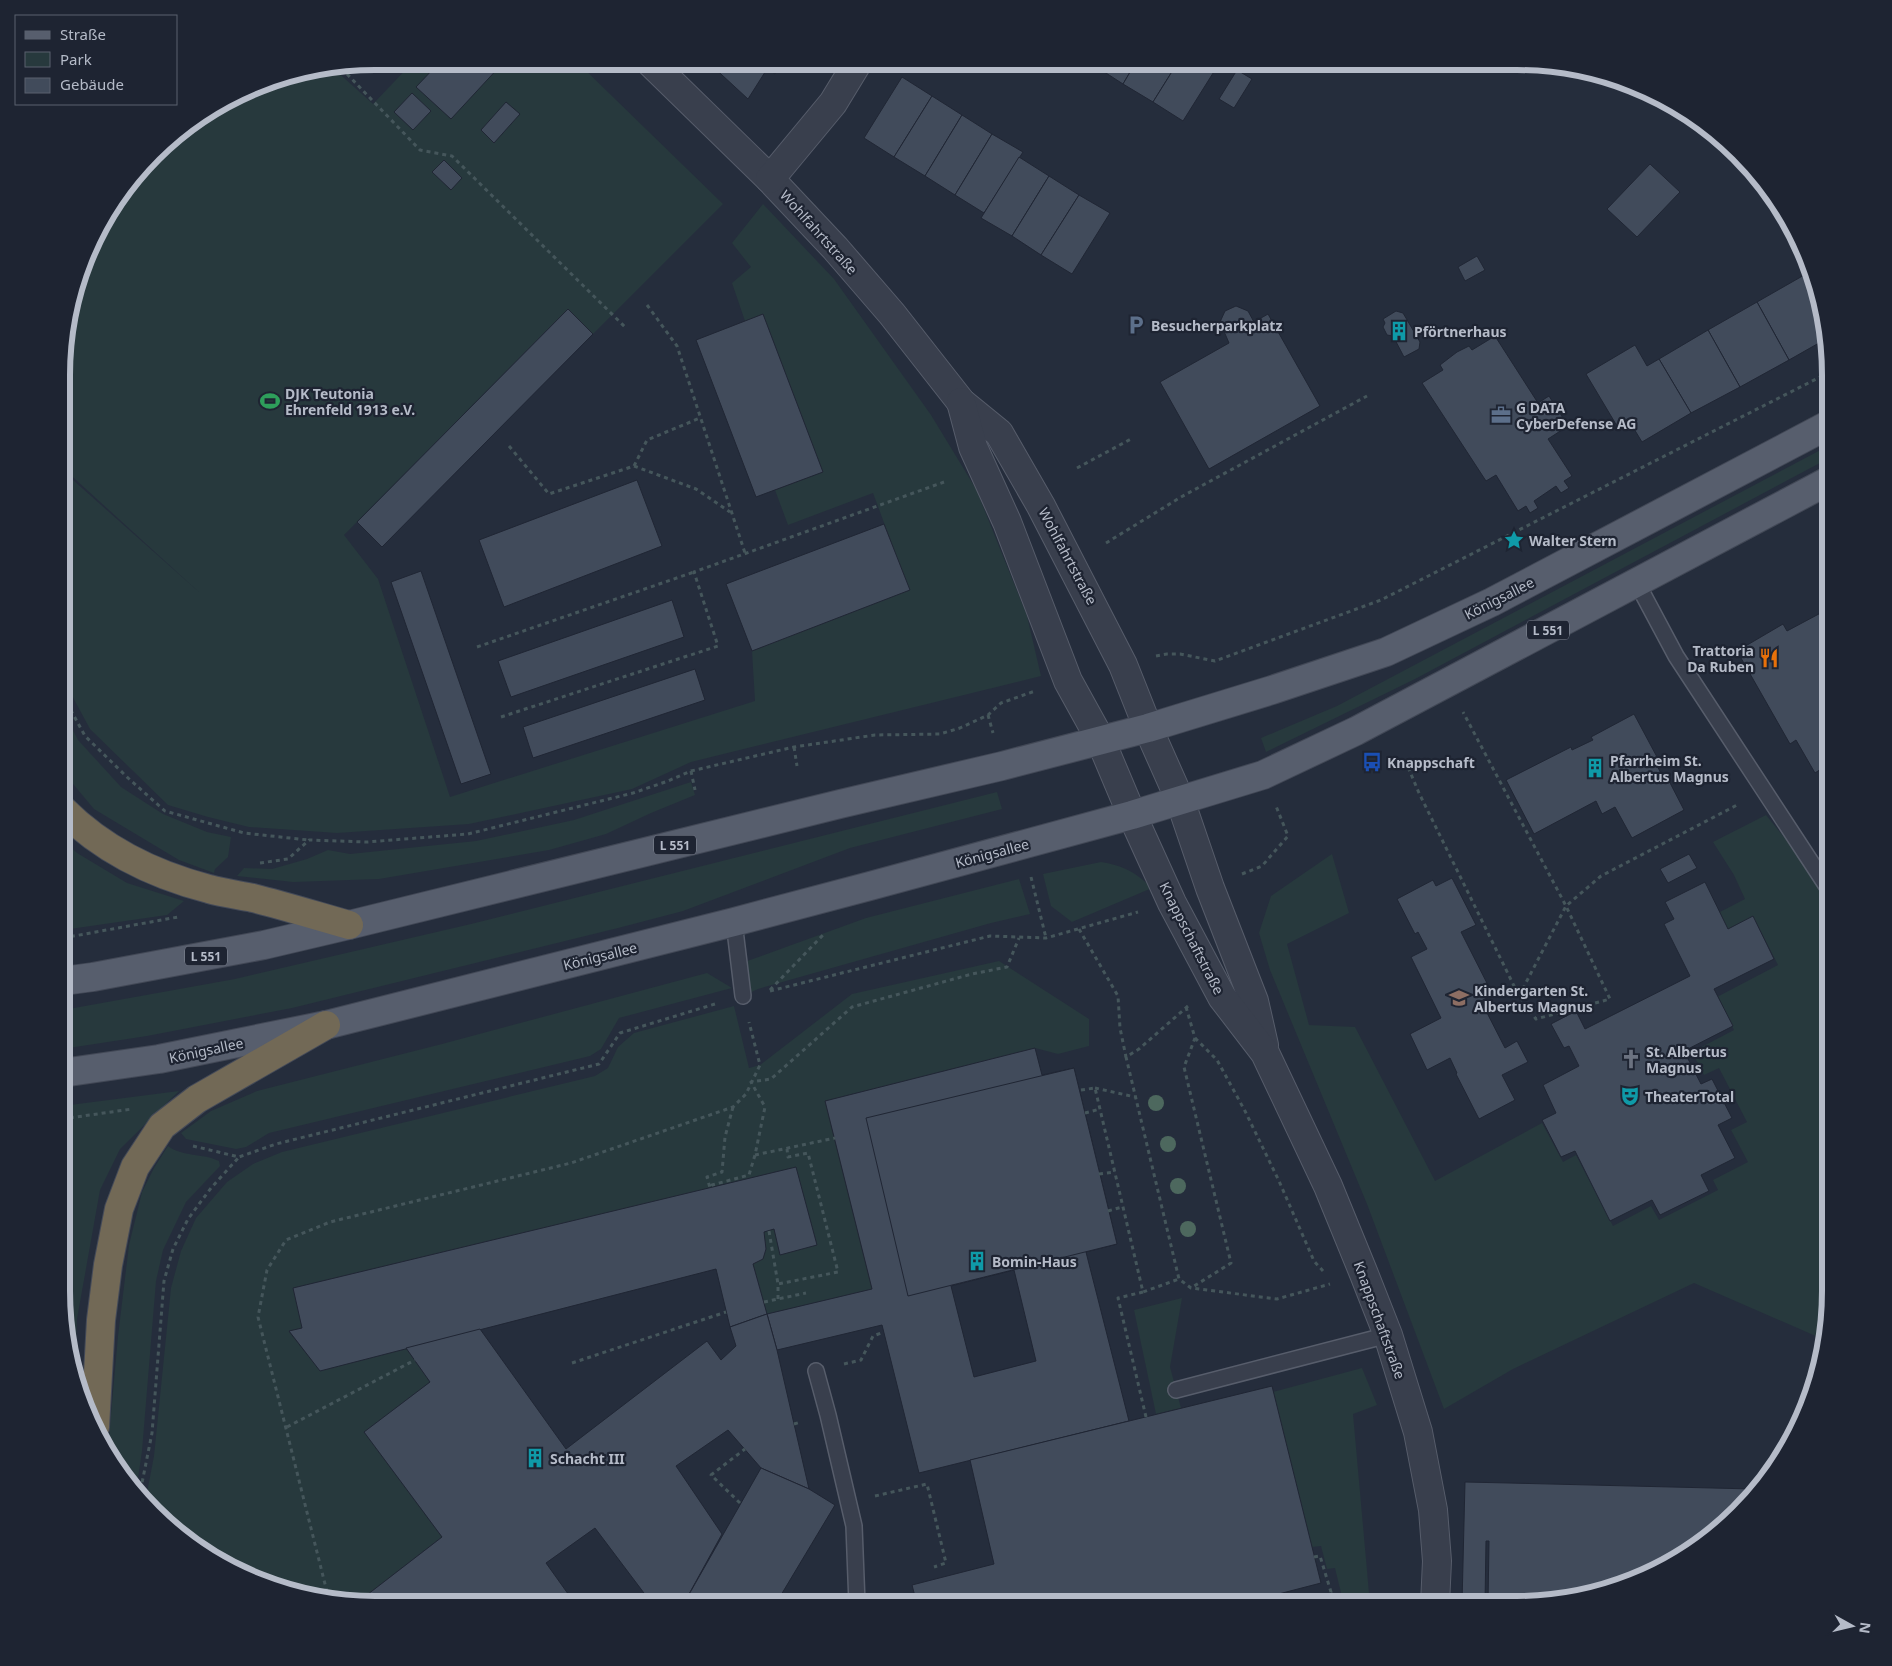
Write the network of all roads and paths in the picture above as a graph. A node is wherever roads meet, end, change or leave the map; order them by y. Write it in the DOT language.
graph roads {
  1 [pos="658,70"];
  2 [pos="853,70"];
  3 [pos="347,74"];
  4 [pos="770,178"];
  5 [pos="647,305"];
  6 [pos="625,327"];
  7 [pos="1822,376"];
  8 [pos="1367,396"];
  9 [pos="961,402"];
  10 [pos="700,418"];
  11 [pos="1822,428"];
  12 [pos="1131,439"];
  13 [pos="509,446"];
  14 [pos="634,466"];
  15 [pos="1076,468"];
  16 [pos="944,482"];
  17 [pos="1822,484"];
  18 [pos="731,512"];
  19 [pos="1106,543"];
  20 [pos="745,553"];
  21 [pos="694,572"];
  22 [pos="1637,583"];
  23 [pos="477,647"];
  24 [pos="1123,665"];
  25 [pos="1068,681"];
  26 [pos="1448,682"];
  27 [pos="70,709"];
  28 [pos="501,717"];
  29 [pos="1148,728"];
  30 [pos="1100,740"];
  31 [pos="794,747"];
  32 [pos="1405,760"];
  33 [pos="797,766"];
  34 [pos="691,772"];
  35 [pos="1263,775"];
  36 [pos="695,790"];
  37 [pos="1763,791"];
  38 [pos="1180,800"];
  39 [pos="1132,815"];
  40 [pos="70,816"];
  41 [pos="309,840"];
  42 [pos="1822,879"];
  43 [pos="1210,888"];
  44 [pos="210,890"];
  45 [pos="1172,903"];
  46 [pos="1566,906"];
  47 [pos="734,922"];
  48 [pos="349,925"];
  49 [pos="829,929"];
  50 [pos="1079,929"];
  51 [pos="70,937"];
  52 [pos="1019,938"];
  53 [pos="70,980"];
  54 [pos="743,996"];
  55 [pos="1519,996"];
  56 [pos="1186,1006"];
  57 [pos="326,1025"];
  58 [pos="1161,1028"];
  59 [pos="1195,1038"];
  60 [pos="1265,1052"];
  61 [pos="1126,1057"];
  62 [pos="70,1072"];
  63 [pos="751,1082"];
  64 [pos="1095,1088"];
  65 [pos="1081,1090"];
  66 [pos="1134,1097"];
  67 [pos="733,1107"];
  68 [pos="1100,1109"];
  69 [pos="1085,1113"];
  70 [pos="70,1118"];
  71 [pos="162,1126"];
  72 [pos="834,1138"];
  73 [pos="787,1149"];
  74 [pos="755,1155"];
  75 [pos="240,1157"];
  76 [pos="1115,1172"];
  77 [pos="1099,1174"];
  78 [pos="1122,1207"];
  79 [pos="1108,1211"];
  80 [pos="768,1231"];
  81 [pos="1179,1279"];
  82 [pos="778,1284"];
  83 [pos="1191,1288"];
  84 [pos="1143,1292"];
  85 [pos="806,1293"];
  86 [pos="778,1299"];
  87 [pos="764,1302"];
  88 [pos="726,1312"];
  89 [pos="884,1332"];
  90 [pos="1388,1335"];
  91 [pos="415,1360"];
  92 [pos="572,1363"];
  93 [pos="816,1371"];
  94 [pos="1176,1390"];
  95 [pos="96,1414"];
  96 [pos="1146,1417"];
  97 [pos="287,1428"];
  98 [pos="745,1449"];
  99 [pos="141,1487"];
  100 [pos="850,1502"];
  101 [pos="740,1503"];
  102 [pos="1314,1557"];
  103 [pos="934,1566"];
  104 [pos="326,1592"];
  105 [pos="857,1596"];
  106 [pos="1328,1596"];
  107 [pos="1435,1596"];
  1 -- 4 [label="street, Wohlfahrtstraße"];
  2 -- 4 [label="street, Wohlfahrtstraße"];
  3 -- 6 [label="path"];
  4 -- 9 [label="street, Wohlfahrtstraße"];
  5 -- 10 [label="path"];
  7 -- 24 [label="path"];
  8 -- 19 [label="path"];
  9 -- 24 [label="street, Wohlfahrtstraße"];
  9 -- 25 [label="street, Wohlfahrtstraße"];
  10 -- 14 [label="path"];
  10 -- 18 [label="path"];
  11 -- 29 [label="main road, Königsallee / L 551"];
  12 -- 15 [label="path"];
  13 -- 14 [label="path"];
  14 -- 18 [label="path"];
  16 -- 20 [label="path"];
  17 -- 22 [label="main road, Königsallee / L 551"];
  18 -- 20 [label="path"];
  20 -- 21 [label="path"];
  21 -- 23 [label="path"];
  21 -- 28 [label="path"];
  22 -- 26 [label="main road, Königsallee / L 551"];
  22 -- 37 [label="lane"];
  24 -- 29 [label="street, Wohlfahrtstraße"];
  25 -- 30 [label="street, Wohlfahrtstraße"];
  25 -- 31 [label="path"];
  26 -- 35 [label="main road, Königsallee / L 551"];
  26 -- 46 [label="path"];
  27 -- 41 [label="path"];
  29 -- 30 [label="main road, Königsallee / L 551"];
  29 -- 38 [label="street"];
  30 -- 39 [label="street"];
  30 -- 48 [label="main road, Königsallee / L 551"];
  31 -- 33 [label="path"];
  31 -- 34 [label="path"];
  32 -- 55 [label="path"];
  34 -- 36 [label="path"];
  34 -- 41 [label="path"];
  35 -- 38 [label="main road, Königsallee / L 551"];
  35 -- 43 [label="path"];
  37 -- 42 [label="lane"];
  37 -- 46 [label="path"];
  38 -- 39 [label="main road, Königsallee / L 551"];
  38 -- 43 [label="street, Knappschaftstraße"];
  39 -- 45 [label="street, Knappschaftstraße"];
  39 -- 47 [label="main road, Königsallee / L 551"];
  40 -- 44 [label="highway"];
  41 -- 44 [label="path"];
  43 -- 60 [label="street, Knappschaftstraße"];
  44 -- 48 [label="highway"];
  44 -- 51 [label="path"];
  45 -- 50 [label="path"];
  45 -- 60 [label="street, Knappschaftstraße"];
  46 -- 55 [label="path"];
  46 -- 55 [label="path"];
  47 -- 54 [label="lane"];
  47 -- 57 [label="main road, Königsallee / L 551"];
  48 -- 53 [label="main road, Königsallee / L 551"];
  49 -- 52 [label="path"];
  50 -- 52 [label="path"];
  50 -- 61 [label="path"];
  52 -- 63 [label="path"];
  54 -- 63 [label="path"];
  54 -- 75 [label="path"];
  56 -- 59 [label="path"];
  57 -- 62 [label="main road, Königsallee / L 551"];
  57 -- 71 [label="highway"];
  58 -- 61 [label="path"];
  59 -- 83 [label="path"];
  59 -- 83 [label="path"];
  60 -- 90 [label="street, Knappschaftstraße"];
  61 -- 66 [label="path"];
  63 -- 67 [label="path"];
  63 -- 74 [label="path"];
  64 -- 65 [label="path"];
  64 -- 66 [label="path"];
  64 -- 68 [label="path"];
  66 -- 81 [label="path"];
  67 -- 74 [label="path"];
  67 -- 97 [label="path"];
  68 -- 69 [label="path"];
  68 -- 76 [label="path"];
  70 -- 71 [label="path"];
  71 -- 75 [label="path"];
  71 -- 95 [label="highway"];
  72 -- 73 [label="path"];
  73 -- 74 [label="path"];
  73 -- 82 [label="path"];
  75 -- 99 [label="path"];
  76 -- 77 [label="path"];
  76 -- 78 [label="path"];
  78 -- 79 [label="path"];
  78 -- 84 [label="path"];
  80 -- 82 [label="path"];
  81 -- 83 [label="path"];
  81 -- 84 [label="path"];
  82 -- 86 [label="path"];
  84 -- 96 [label="path"];
  85 -- 86 [label="path"];
  86 -- 87 [label="path"];
  88 -- 92 [label="path"];
  89 -- 93 [label="path"];
  90 -- 94 [label="lane"];
  90 -- 107 [label="street, Knappschaftstraße"];
  91 -- 97 [label="path"];
  93 -- 100 [label="lane"];
  97 -- 104 [label="path"];
  98 -- 101 [label="path"];
  100 -- 103 [label="path"];
  100 -- 105 [label="lane"];
  102 -- 106 [label="path"];
}
